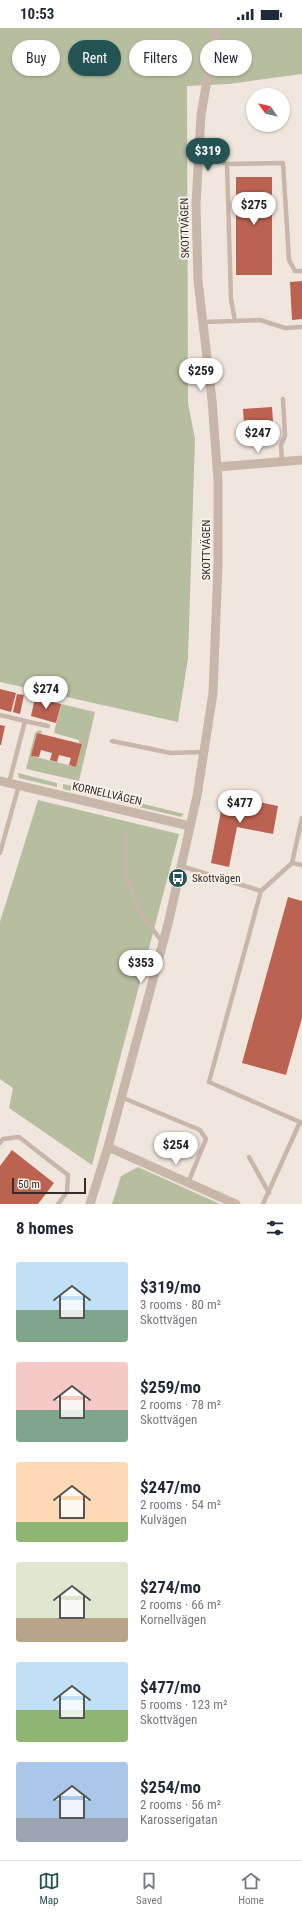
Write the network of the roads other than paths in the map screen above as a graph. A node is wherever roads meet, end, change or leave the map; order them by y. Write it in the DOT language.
graph roads {
  1 [pos="216,28"];
  2 [pos="198,160"];
  3 [pos="227,164"];
  4 [pos="302,271"];
  5 [pos="235,321"];
  6 [pos="204,322"];
  7 [pos="302,327"];
  8 [pos="283,399"];
  9 [pos="302,460"];
  10 [pos="282,463"];
  11 [pos="217,467"];
  12 [pos="0,715"];
  13 [pos="24,720"];
  14 [pos="48,726"];
  15 [pos="112,741"];
  16 [pos="204,752"];
  17 [pos="5,782"];
  18 [pos="19,785"];
  19 [pos="302,818"];
  20 [pos="190,826"];
  21 [pos="126,834"];
  22 [pos="0,853"];
  23 [pos="292,863"];
  24 [pos="302,865"];
  25 [pos="182,866"];
  26 [pos="261,891"];
  27 [pos="163,943"];
  28 [pos="121,1097"];
  29 [pos="301,1123"];
  30 [pos="0,1143"];
  31 [pos="108,1147"];
  32 [pos="249,1157"];
  33 [pos="188,1183"];
  34 [pos="269,1193"];
  35 [pos="58,1204"];
  36 [pos="90,1204"];
  37 [pos="236,1204"];
  38 [pos="263,1204"];
  1 -- 2 [label="street, SKOTTVÄGEN"];
  2 -- 3 [label="lane"];
  2 -- 6 [label="street, SKOTTVÄGEN"];
  3 -- 4 [label="lane"];
  3 -- 5 [label="lane"];
  5 -- 6 [label="lane"];
  5 -- 7 [label="lane"];
  6 -- 11 [label="street, SKOTTVÄGEN"];
  8 -- 10 [label="lane"];
  9 -- 10 [label="street"];
  10 -- 11 [label="street"];
  11 -- 16 [label="street, SKOTTVÄGEN"];
  12 -- 13 [label="lane"];
  13 -- 14 [label="lane"];
  13 -- 17 [label="lane"];
  15 -- 16 [label="lane"];
  16 -- 20 [label="street, SKOTTVÄGEN"];
  17 -- 18 [label="street, KORNELLVÄGEN"];
  18 -- 20 [label="street, KORNELLVÄGEN"];
  18 -- 22 [label="lane"];
  19 -- 23 [label="lane"];
  20 -- 25 [label="street, SKOTTVÄGEN"];
  21 -- 27 [label="lane"];
  23 -- 24 [label="lane"];
  23 -- 26 [label="lane"];
  25 -- 26 [label="lane"];
  25 -- 27 [label="street, SKOTTVÄGEN"];
  26 -- 29 [label="lane"];
  27 -- 28 [label="street, SKOTTVÄGEN"];
  28 -- 31 [label="street, SKOTTVÄGEN"];
  28 -- 33 [label="lane"];
  29 -- 34 [label="lane"];
  30 -- 35 [label="lane"];
  31 -- 33 [label="street"];
  31 -- 36 [label="street, SKOTTVÄGEN"];
  32 -- 34 [label="lane"];
  33 -- 37 [label="street"];
  34 -- 38 [label="lane"];
}
